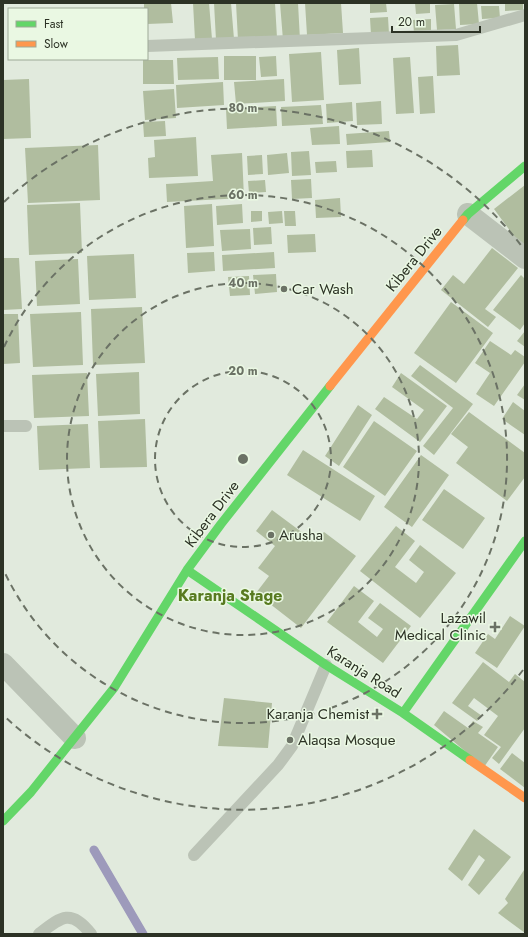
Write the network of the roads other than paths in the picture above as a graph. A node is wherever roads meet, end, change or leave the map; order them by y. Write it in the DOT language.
graph roads {
  1 [pos="525,15"];
  2 [pos="148,46"];
  3 [pos="525,166"];
  4 [pos="468,214"];
  5 [pos="525,258"];
  6 [pos="3,426"];
  7 [pos="26,426"];
  8 [pos="525,541"];
  9 [pos="187,570"];
  10 [pos="3,664"];
  11 [pos="326,665"];
  12 [pos="403,713"];
  13 [pos="75,738"];
  14 [pos="525,798"];
  15 [pos="3,821"];
  16 [pos="194,855"];
  17 [pos="39,934"];
  18 [pos="91,934"];
  1 -- 2 [label="lane"];
  3 -- 4 [label="street, Kibera Drive"];
  4 -- 5 [label="street"];
  4 -- 9 [label="street, Kibera Drive"];
  6 -- 7 [label="lane"];
  8 -- 12 [label="street"];
  9 -- 11 [label="street, Karanja Road"];
  9 -- 13 [label="street, Kibera Drive"];
  10 -- 13 [label="street"];
  11 -- 12 [label="street, Karanja Road"];
  11 -- 16 [label="lane"];
  12 -- 14 [label="street, Karanja Road"];
  13 -- 15 [label="street, Kibera Drive"];
  17 -- 18 [label="lane"];
}
